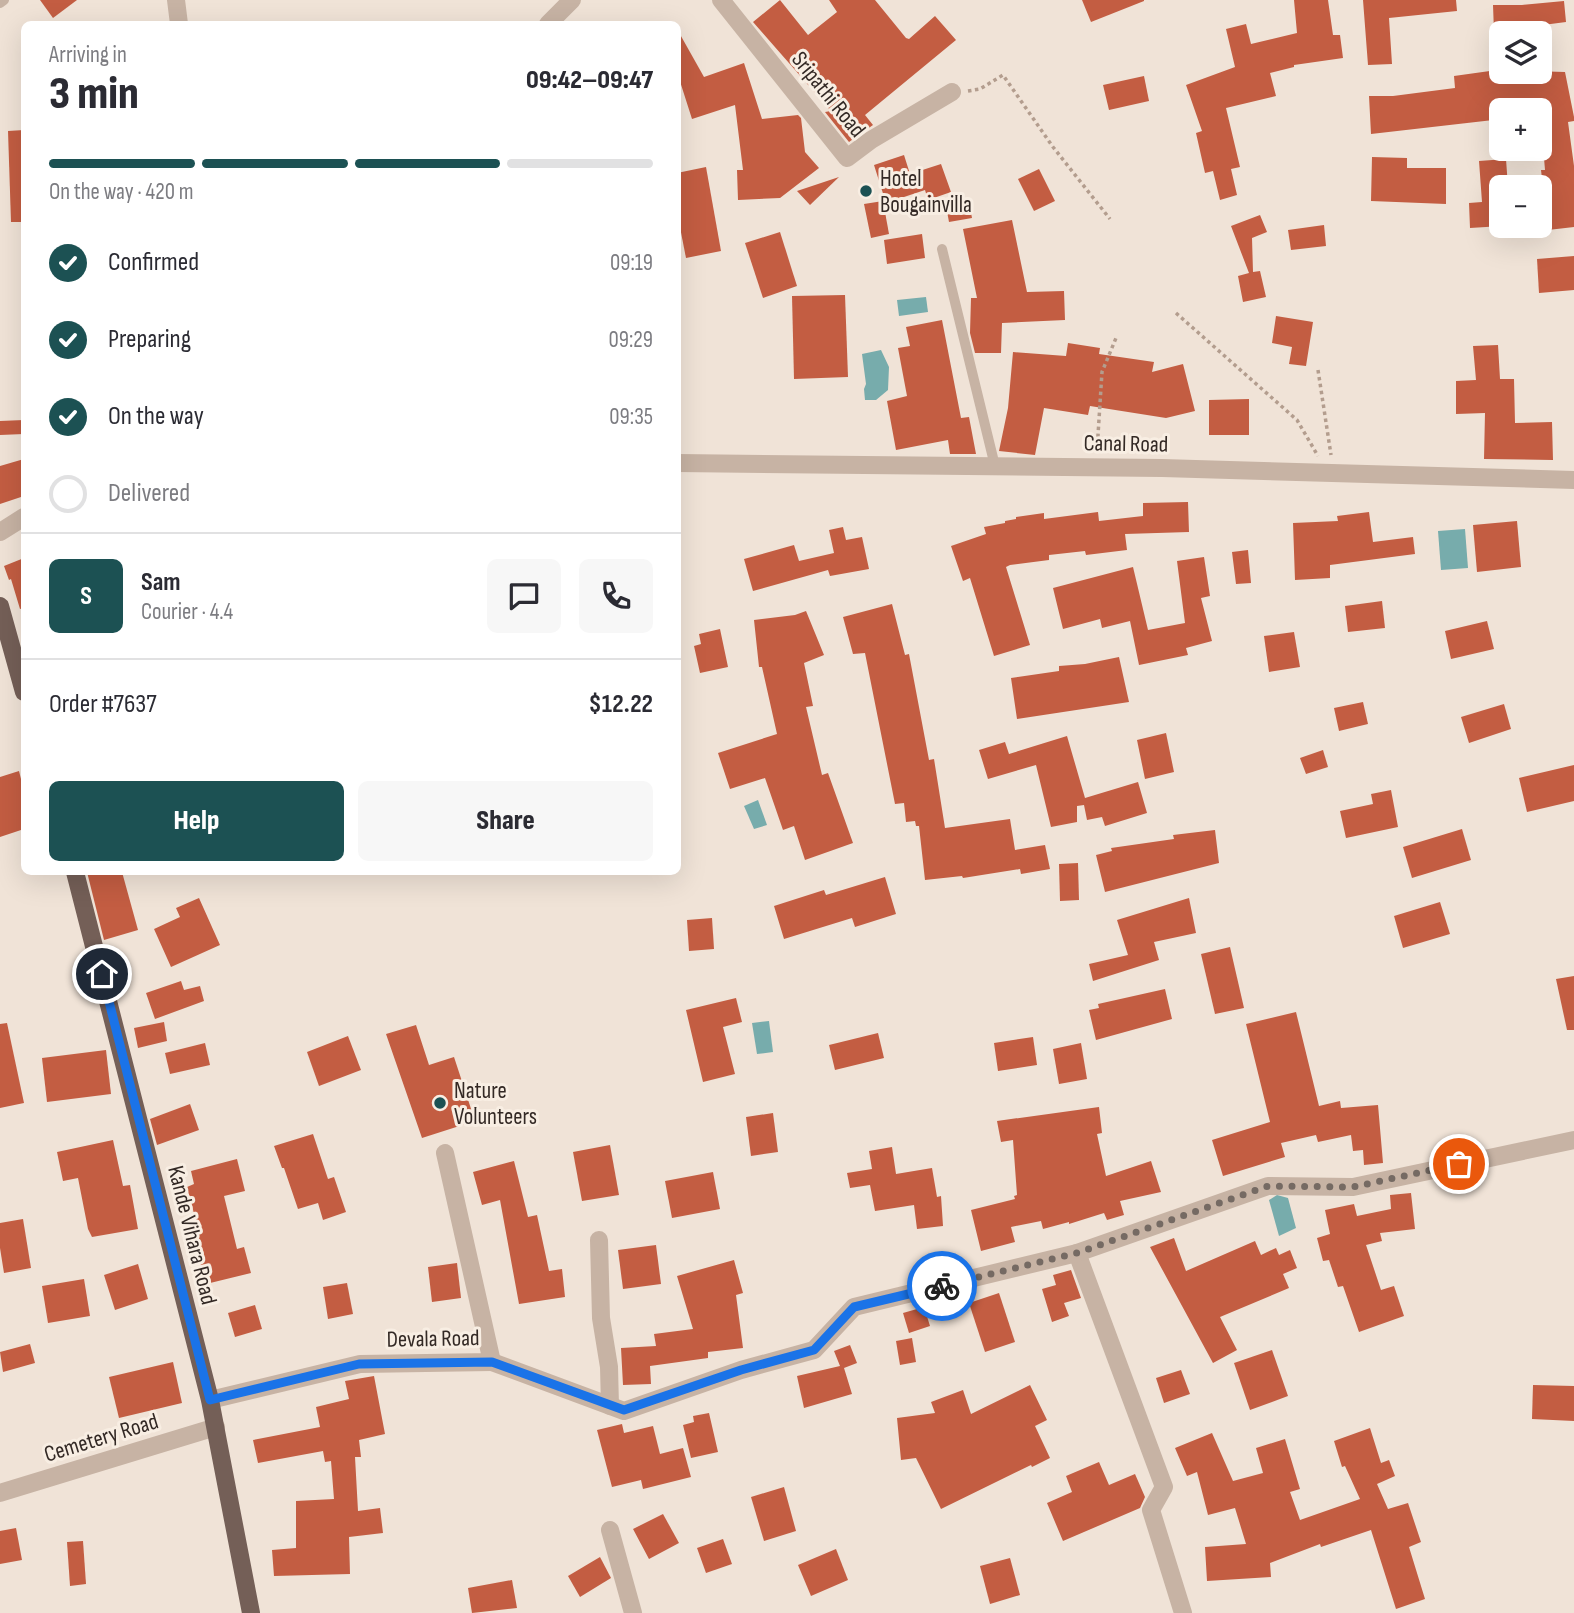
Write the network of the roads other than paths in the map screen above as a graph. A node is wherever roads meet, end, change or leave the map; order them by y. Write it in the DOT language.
graph roads {
  1 [pos="176,0"];
  2 [pos="572,0"];
  3 [pos="721,0"];
  4 [pos="179,21"];
  5 [pos="551,21"];
  6 [pos="953,92"];
  7 [pos="942,249"];
  8 [pos="681,463"];
  9 [pos="995,466"];
  10 [pos="1574,480"];
  11 [pos="21,519"];
  12 [pos="0,532"];
  13 [pos="0,606"];
  14 [pos="21,681"];
  15 [pos="76,875"];
  16 [pos="1574,1140"];
  17 [pos="446,1153"];
  18 [pos="599,1240"];
  19 [pos="1077,1253"];
  20 [pos="492,1362"];
  21 [pos="210,1400"];
  22 [pos="610,1406"];
  23 [pos="216,1427"];
  24 [pos="0,1493"];
  25 [pos="610,1530"];
  26 [pos="251,1613"];
  27 [pos="633,1613"];
  28 [pos="1184,1613"];
  1 -- 4 [label="street"];
  2 -- 5 [label="street"];
  3 -- 6 [label="street, Sripathi Road"];
  7 -- 9 [label="lane"];
  8 -- 9 [label="street, Canal Road"];
  9 -- 10 [label="street, Canal Road"];
  11 -- 12 [label="street"];
  13 -- 14 [label="main road"];
  15 -- 21 [label="main road, Kande Vihara Road"];
  16 -- 19 [label="street"];
  17 -- 20 [label="street, Devala Road"];
  18 -- 22 [label="street"];
  19 -- 22 [label="street"];
  19 -- 28 [label="street"];
  20 -- 21 [label="street, Devala Road"];
  20 -- 22 [label="street"];
  21 -- 23 [label="main road, Kande Vihara Road"];
  23 -- 24 [label="street, Cemetery Road"];
  23 -- 26 [label="main road, Kande Vihara Road"];
  25 -- 27 [label="street"];
}
